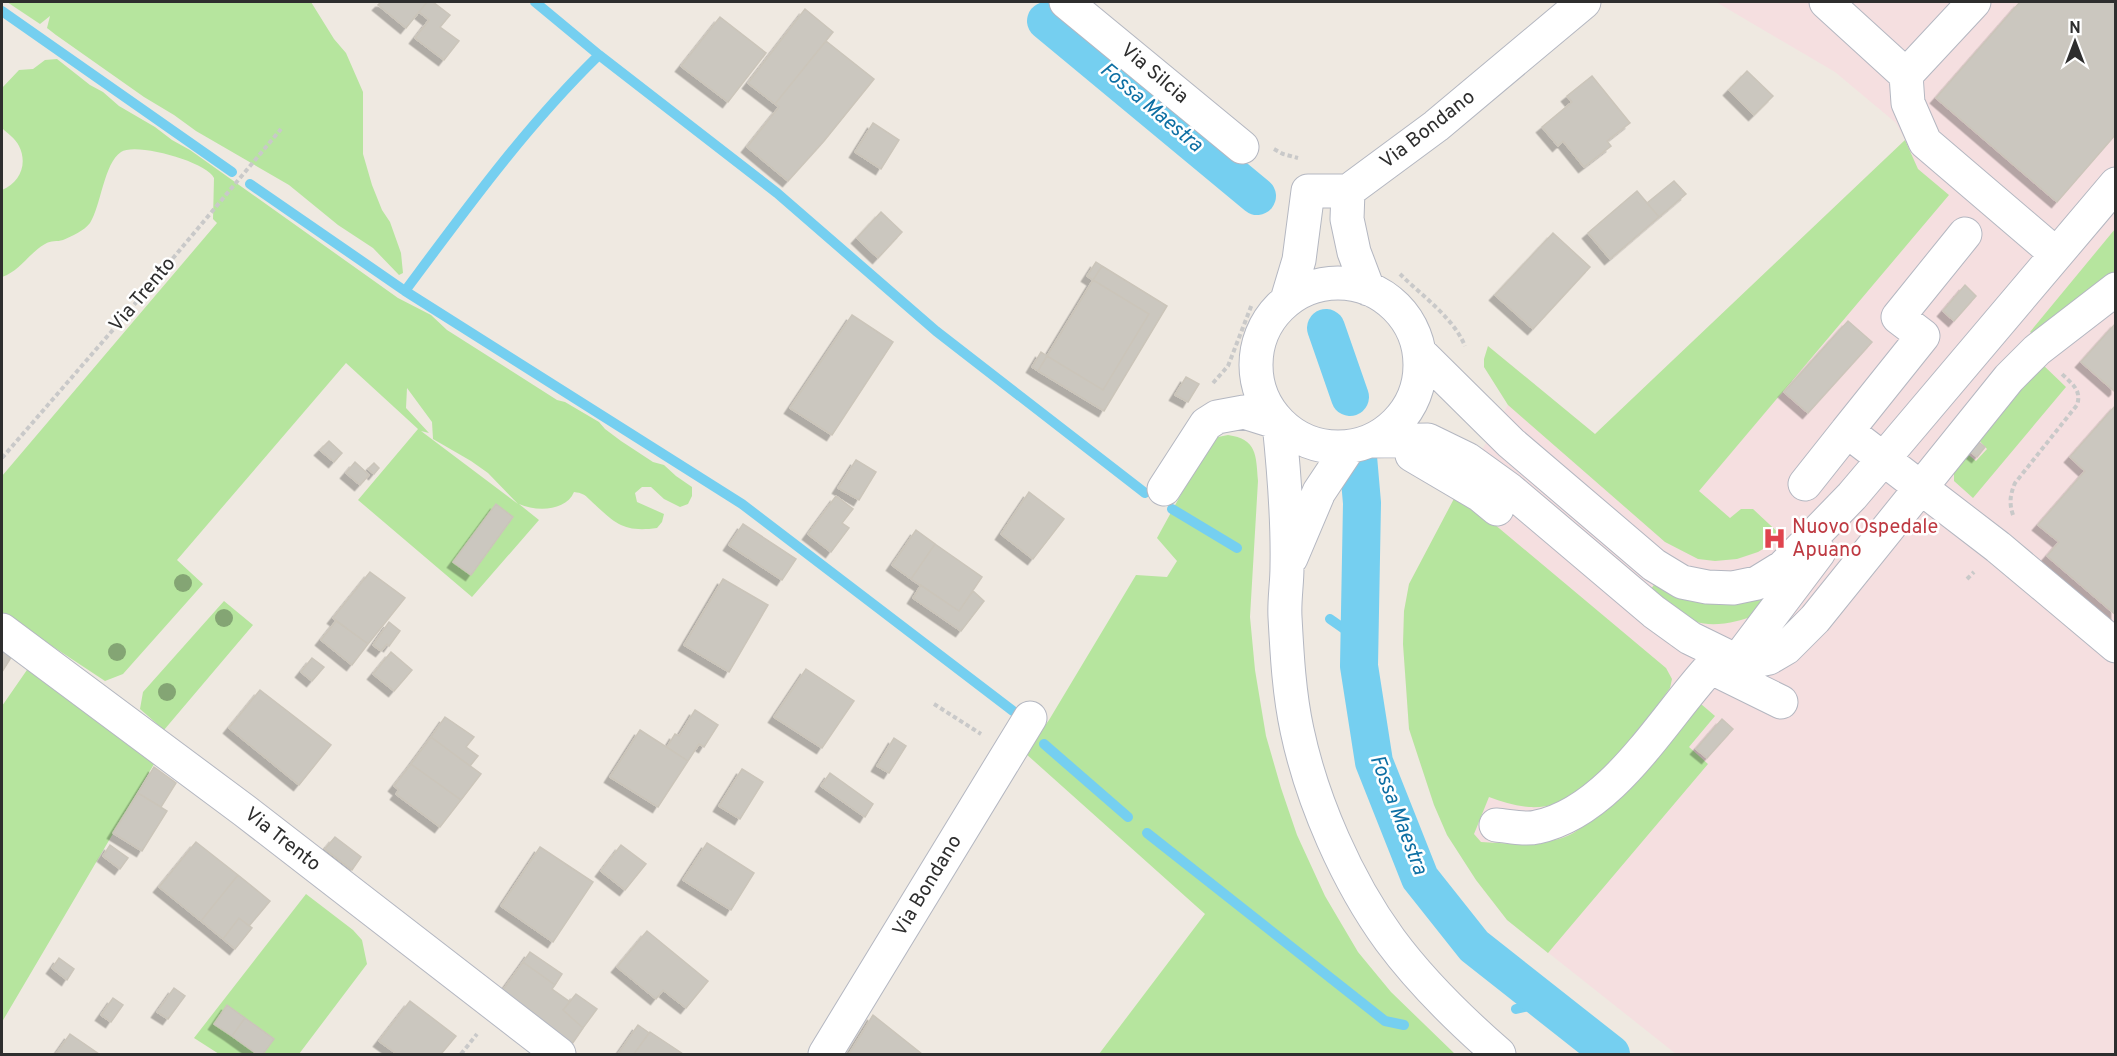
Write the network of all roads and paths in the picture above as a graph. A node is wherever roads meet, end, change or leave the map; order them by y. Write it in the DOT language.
graph roads {
  1 [pos="1066,2"];
  2 [pos="1584,2"];
  3 [pos="1826,2"];
  4 [pos="1974,2"];
  5 [pos="1906,75"];
  6 [pos="281,129"];
  7 [pos="1242,147"];
  8 [pos="1308,175"];
  9 [pos="2115,184"];
  10 [pos="1348,190"];
  11 [pos="1965,234"];
  12 [pos="2056,254"];
  13 [pos="1397,270"];
  14 [pos="1368,289"];
  15 [pos="2115,289"];
  16 [pos="1287,300"];
  17 [pos="1467,350"];
  18 [pos="2037,350"];
  19 [pos="1420,353"];
  20 [pos="1278,423"];
  21 [pos="1847,431"];
  22 [pos="1360,444"];
  23 [pos="2,458"];
  24 [pos="1883,459"];
  25 [pos="1805,484"];
  26 [pos="1920,488"];
  27 [pos="1164,489"];
  28 [pos="1852,496"];
  29 [pos="1998,546"];
  30 [pos="1287,568"];
  31 [pos="1967,579"];
  32 [pos="2,630"];
  33 [pos="2115,646"];
  34 [pos="1786,648"];
  35 [pos="1721,668"];
  36 [pos="934,704"];
  37 [pos="1030,718"];
  38 [pos="1009,752"];
  39 [pos="1496,825"];
  40 [pos="559,1054"];
  41 [pos="825,1054"];
  42 [pos="1499,1054"];
  1 -- 7 [label="street, Via Silcia"];
  2 -- 10 [label="street, Via Bondano"];
  3 -- 5 [label="street"];
  4 -- 5 [label="street"];
  5 -- 12 [label="street"];
  6 -- 23 [label="path, Via Trento"];
  7 -- 8 [label="path"];
  8 -- 10 [label="street"];
  8 -- 16 [label="street"];
  9 -- 12 [label="street"];
  10 -- 14 [label="street"];
  11 -- 21 [label="street"];
  12 -- 24 [label="street"];
  13 -- 17 [label="path"];
  14 -- 16 [label="street"];
  14 -- 19 [label="street"];
  15 -- 18 [label="street"];
  16 -- 20 [label="street"];
  18 -- 26 [label="street"];
  18 -- 29 [label="path"];
  19 -- 22 [label="street"];
  19 -- 28 [label="street"];
  20 -- 22 [label="street"];
  20 -- 27 [label="street"];
  20 -- 30 [label="street"];
  21 -- 24 [label="street"];
  21 -- 25 [label="street"];
  22 -- 30 [label="street"];
  22 -- 35 [label="street"];
  24 -- 26 [label="street"];
  24 -- 28 [label="street"];
  26 -- 29 [label="street"];
  26 -- 34 [label="street"];
  28 -- 35 [label="street"];
  29 -- 31 [label="path"];
  29 -- 33 [label="street"];
  30 -- 42 [label="street"];
  32 -- 40 [label="street, Via Trento"];
  34 -- 35 [label="street"];
  34 -- 35 [label="street"];
  35 -- 39 [label="street"];
  36 -- 38 [label="path"];
  37 -- 38 [label="street, Via Bondano"];
  38 -- 41 [label="street, Via Bondano"];
}
